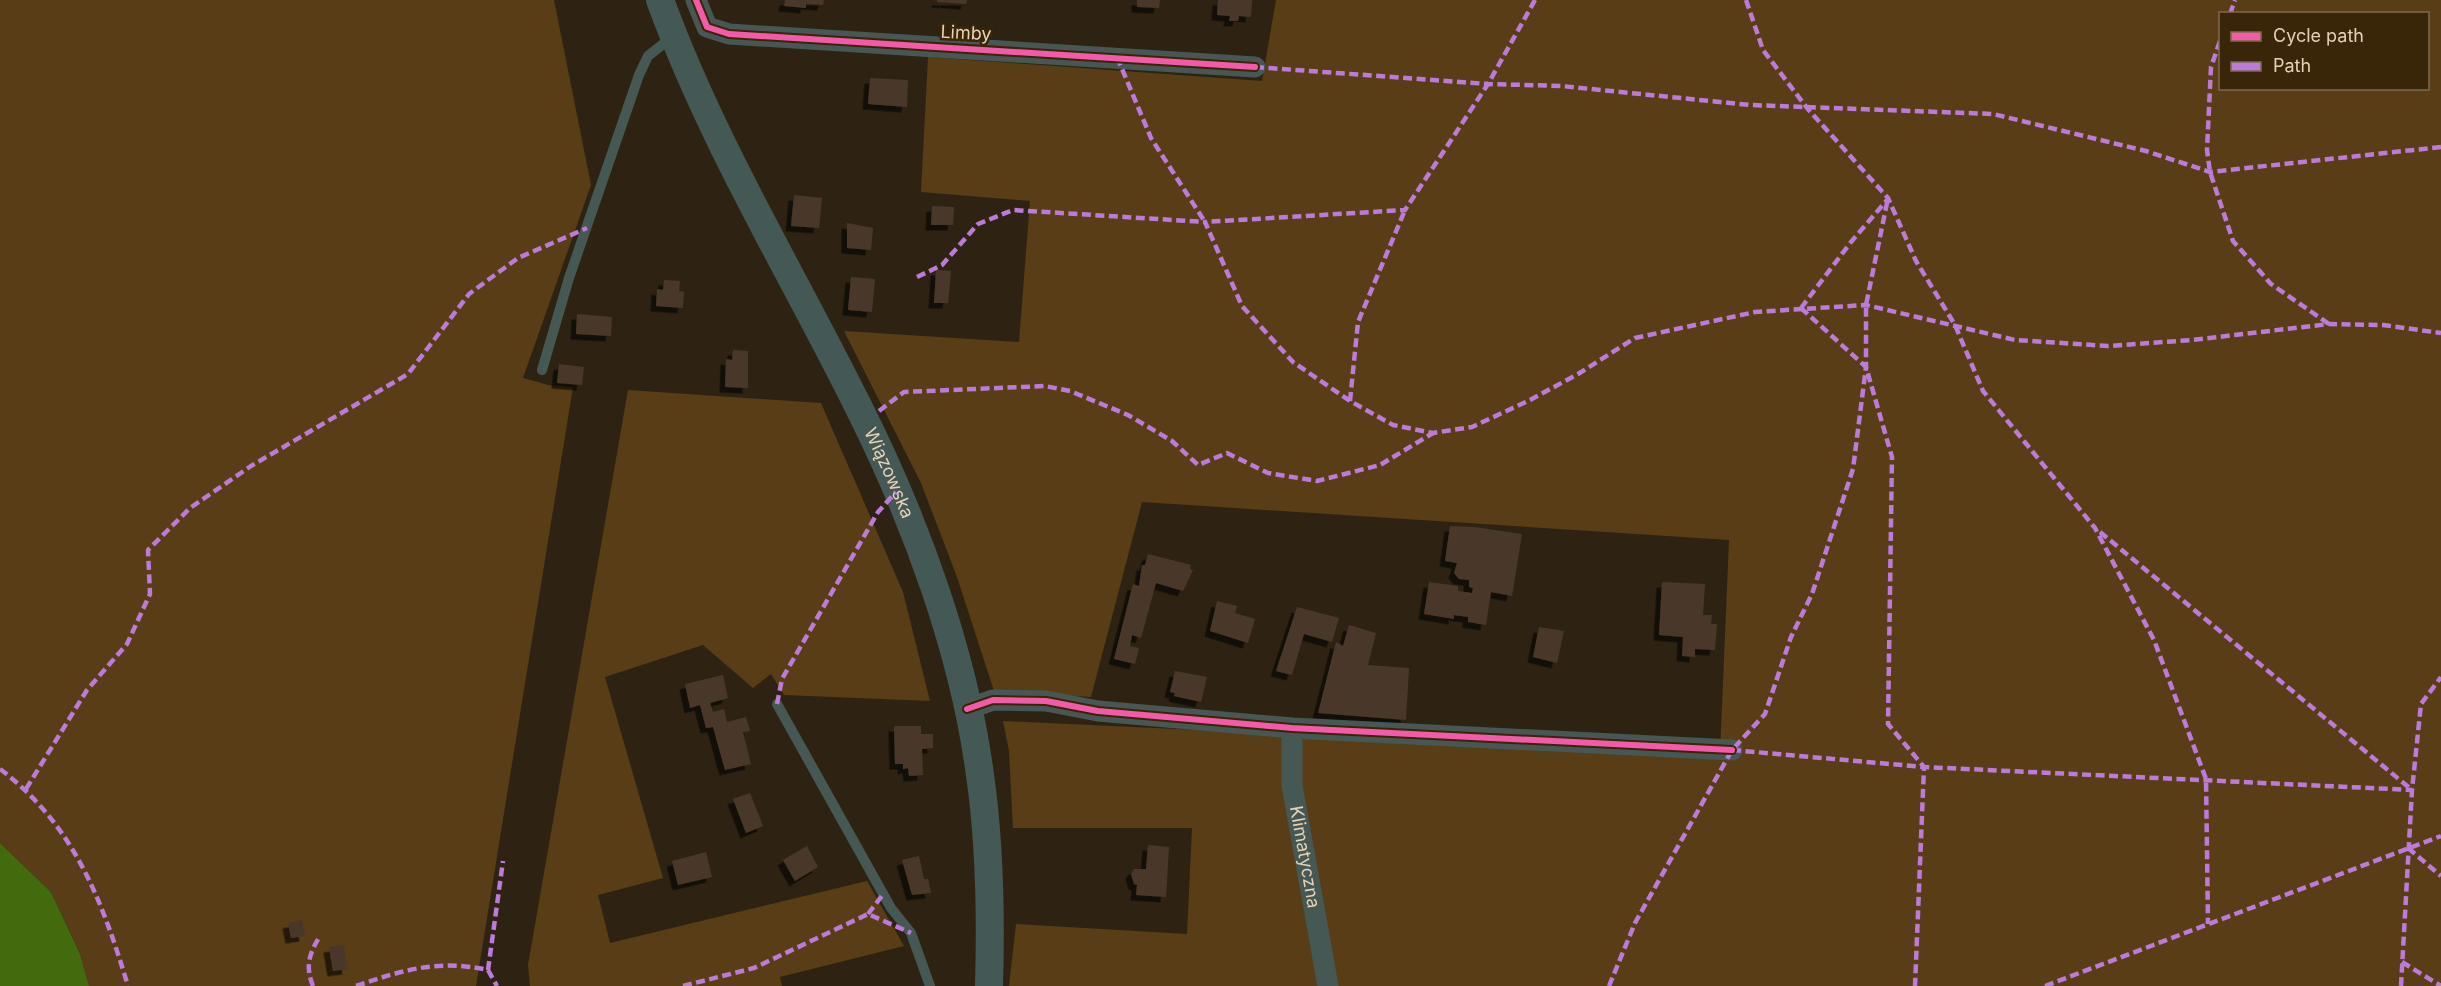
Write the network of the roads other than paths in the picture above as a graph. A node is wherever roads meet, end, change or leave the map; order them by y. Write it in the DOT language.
graph roads {
  1 [pos="696,0"];
  2 [pos="661,1"];
  3 [pos="674,35"];
  4 [pos="1255,67"];
  5 [pos="542,370"];
  6 [pos="777,704"];
  7 [pos="967,708"];
  8 [pos="1292,728"];
  9 [pos="1732,750"];
  10 [pos="930,986"];
  11 [pos="989,986"];
  12 [pos="1328,986"];
  1 -- 4 [label="street, Limby"];
  2 -- 3 [label="main road, Wiązowska"];
  3 -- 5 [label="lane"];
  3 -- 7 [label="main road, Wiązowska"];
  6 -- 10 [label="lane"];
  7 -- 8 [label="street"];
  7 -- 11 [label="main road, Wiązowska"];
  8 -- 9 [label="street"];
  8 -- 12 [label="street, Klimatyczna"];
}
